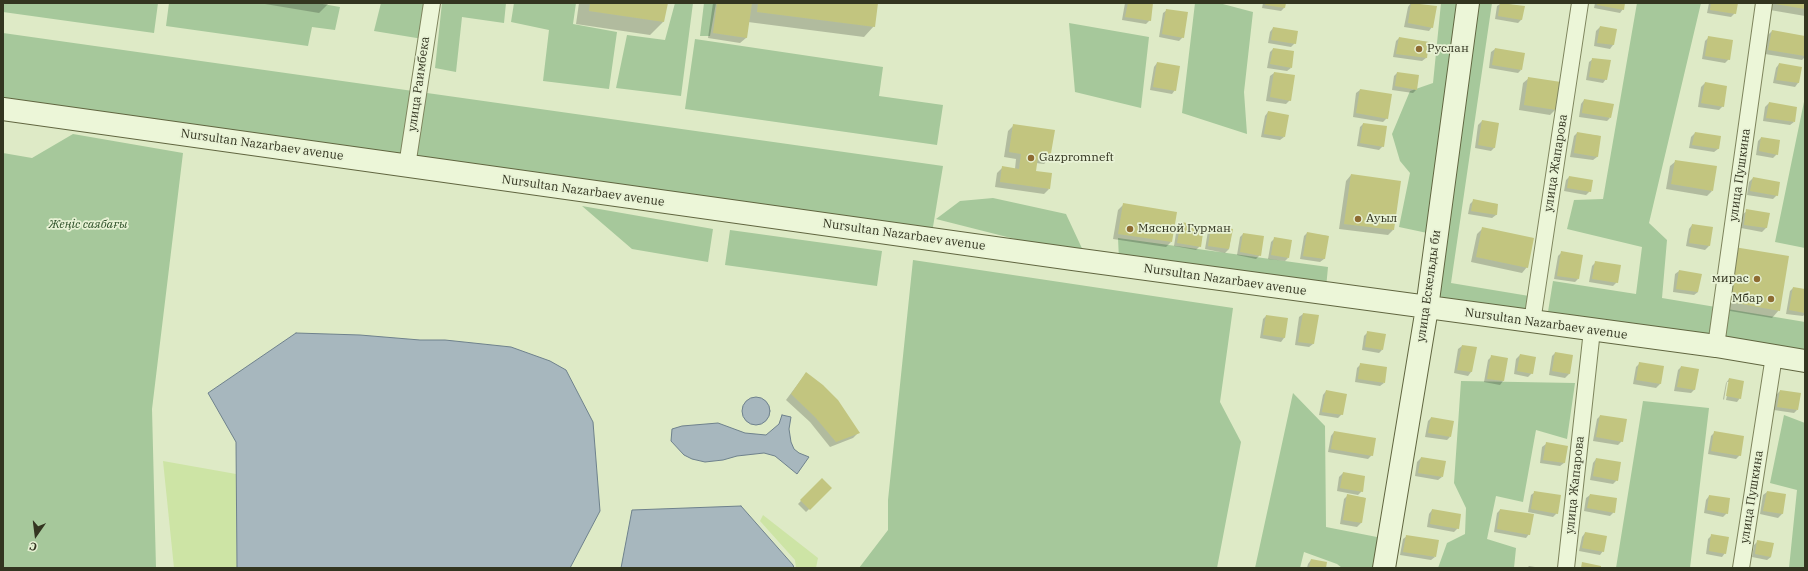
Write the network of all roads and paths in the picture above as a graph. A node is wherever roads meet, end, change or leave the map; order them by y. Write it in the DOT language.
graph roads {
  1 [pos="432,3"];
  2 [pos="1468,3"];
  3 [pos="1580,3"];
  4 [pos="1764,3"];
  5 [pos="3,109"];
  6 [pos="407,166"];
  7 [pos="1427,308"];
  8 [pos="1532,322"];
  9 [pos="1592,330"];
  10 [pos="1716,346"];
  11 [pos="1774,356"];
  12 [pos="1805,361"];
  13 [pos="1384,568"];
  14 [pos="1566,568"];
  15 [pos="1741,568"];
  1 -- 6 [label="street, улица Раимбека"];
  2 -- 7 [label="main road, улица Ескельды би"];
  3 -- 8 [label="street, улица Жапарова"];
  4 -- 10 [label="street, улица Пушкина"];
  5 -- 6 [label="main road, Nursultan Nazarbaev avenue"];
  6 -- 7 [label="main road, Nursultan Nazarbaev avenue"];
  7 -- 8 [label="main road, Nursultan Nazarbaev avenue"];
  7 -- 13 [label="main road, улица Ескельды би"];
  8 -- 9 [label="main road, Nursultan Nazarbaev avenue"];
  9 -- 10 [label="main road, Nursultan Nazarbaev avenue"];
  9 -- 14 [label="street, улица Жапарова"];
  10 -- 11 [label="main road, Nursultan Nazarbaev avenue"];
  11 -- 12 [label="main road, Nursultan Nazarbaev avenue"];
  11 -- 15 [label="street, улица Пушкина"];
}
